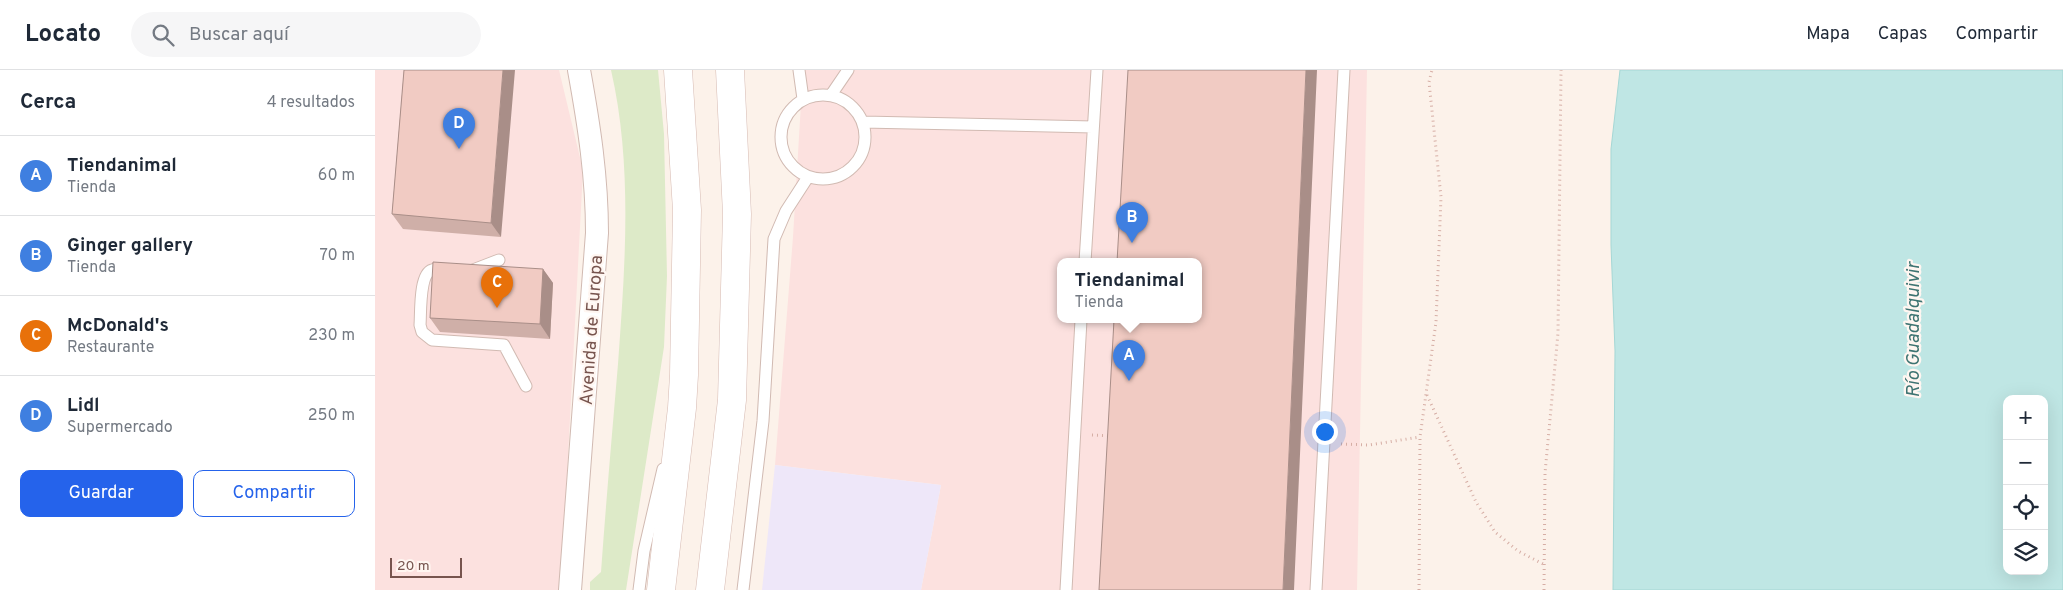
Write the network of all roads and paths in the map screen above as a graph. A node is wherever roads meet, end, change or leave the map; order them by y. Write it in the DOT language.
graph roads {
  1 [pos="579,70"];
  2 [pos="678,70"];
  3 [pos="730,70"];
  4 [pos="799,70"];
  5 [pos="848,70"];
  6 [pos="1097,70"];
  7 [pos="1344,70"];
  8 [pos="1432,70"];
  9 [pos="1561,70"];
  10 [pos="831,95"];
  11 [pos="803,99"];
  12 [pos="863,122"];
  13 [pos="1093,127"];
  14 [pos="809,177"];
  15 [pos="1085,258"];
  16 [pos="499,260"];
  17 [pos="1081,323"];
  18 [pos="684,375"];
  19 [pos="525,386"];
  20 [pos="1427,395"];
  21 [pos="1420,437"];
  22 [pos="1323,443"];
  23 [pos="1545,565"];
  24 [pos="570,590"];
  25 [pos="639,590"];
  26 [pos="661,590"];
  27 [pos="710,590"];
  28 [pos="743,590"];
  29 [pos="1066,590"];
  30 [pos="1315,590"];
  31 [pos="1419,590"];
  32 [pos="1544,590"];
  1 -- 24 [label="street, Avenida de Europa"];
  2 -- 18 [label="main road"];
  3 -- 27 [label="main road"];
  4 -- 11 [label="lane"];
  5 -- 10 [label="lane"];
  6 -- 13 [label="lane"];
  7 -- 22 [label="lane"];
  8 -- 20 [label="path"];
  9 -- 23 [label="path"];
  10 -- 11 [label="lane"];
  10 -- 12 [label="lane"];
  11 -- 14 [label="lane"];
  12 -- 13 [label="lane"];
  12 -- 14 [label="lane"];
  13 -- 15 [label="lane"];
  14 -- 28 [label="lane"];
  16 -- 19 [label="lane"];
  17 -- 29 [label="lane"];
  18 -- 25 [label="lane"];
  18 -- 26 [label="main road"];
  20 -- 21 [label="path"];
  20 -- 23 [label="path"];
  21 -- 22 [label="path"];
  21 -- 31 [label="path"];
  22 -- 30 [label="lane"];
  23 -- 32 [label="path"];
}
